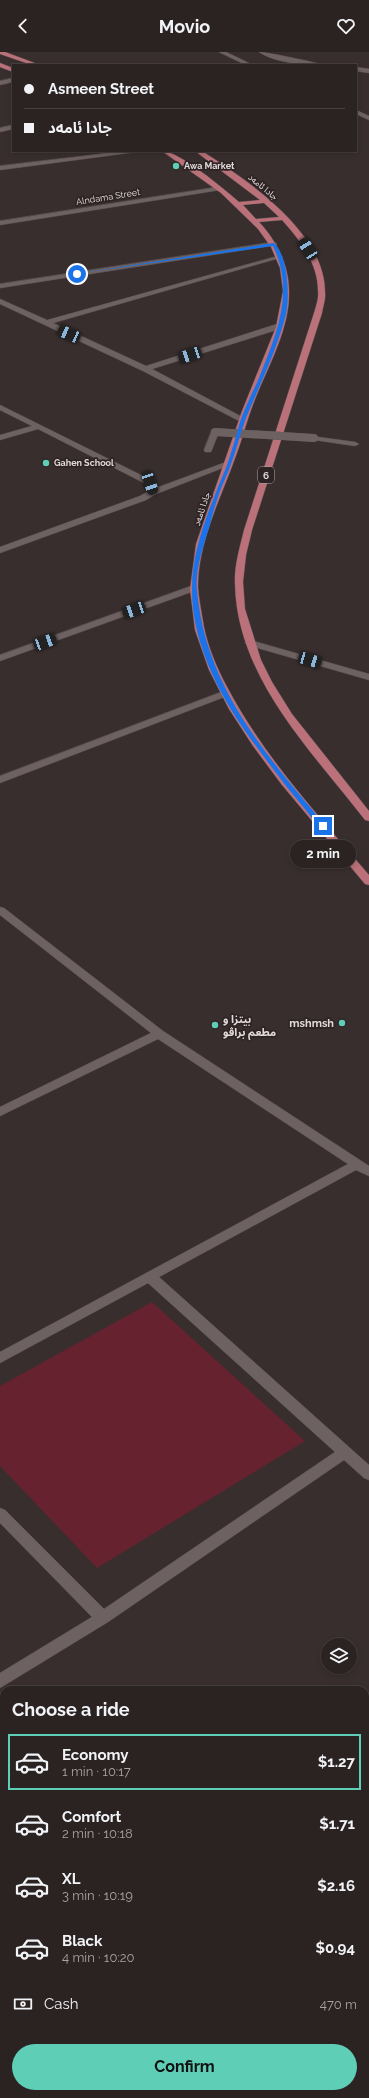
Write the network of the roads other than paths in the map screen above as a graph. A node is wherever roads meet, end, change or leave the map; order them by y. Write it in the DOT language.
graph roads {
  1 [pos="0,52"];
  2 [pos="222,52"];
  3 [pos="262,52"];
  4 [pos="34,64"];
  5 [pos="248,64"];
  6 [pos="314,64"];
  7 [pos="0,65"];
  8 [pos="357,69"];
  9 [pos="12,70"];
  10 [pos="369,71"];
  11 [pos="12,80"];
  12 [pos="0,83"];
  13 [pos="357,112"];
  14 [pos="369,118"];
  15 [pos="12,127"];
  16 [pos="0,130"];
  17 [pos="133,152"];
  18 [pos="166,152"];
  19 [pos="199,152"];
  20 [pos="0,168"];
  21 [pos="218,189"];
  22 [pos="265,200"];
  23 [pos="236,204"];
  24 [pos="284,218"];
  25 [pos="254,221"];
  26 [pos="0,223"];
  27 [pos="274,244"];
  28 [pos="231,250"];
  29 [pos="280,257"];
  30 [pos="251,266"];
  31 [pos="0,286"];
  32 [pos="0,301"];
  33 [pos="44,323"];
  34 [pos="280,326"];
  35 [pos="146,369"];
  36 [pos="0,407"];
  37 [pos="243,421"];
  38 [pos="37,427"];
  39 [pos="0,438"];
  40 [pos="356,444"];
  41 [pos="208,450"];
  42 [pos="229,464"];
  43 [pos="152,492"];
  44 [pos="0,550"];
  45 [pos="194,588"];
  46 [pos="250,643"];
  47 [pos="0,658"];
  48 [pos="369,677"];
  49 [pos="224,694"];
  50 [pos="0,780"];
  51 [pos="369,818"];
  52 [pos="369,882"];
  53 [pos="0,910"];
  54 [pos="159,1034"];
  55 [pos="0,1112"];
  56 [pos="357,1164"];
  57 [pos="369,1172"];
  58 [pos="150,1277"];
  59 [pos="0,1358"];
  60 [pos="345,1452"];
  61 [pos="369,1474"];
  62 [pos="0,1514"];
  63 [pos="103,1618"];
  64 [pos="0,1681"];
  1 -- 4 [label="main road"];
  2 -- 5 [label="street"];
  3 -- 6 [label="street"];
  7 -- 9 [label="main road"];
  8 -- 10 [label="street"];
  11 -- 12 [label="street"];
  13 -- 14 [label="street"];
  15 -- 16 [label="street"];
  17 -- 20 [label="street"];
  18 -- 21 [label="main road, جادا ئامەد"];
  19 -- 22 [label="main road, جادا ئامەد / 6"];
  21 -- 23 [label="main road, جادا ئامەد"];
  21 -- 26 [label="street, Alndama Street"];
  22 -- 23 [label="main road"];
  22 -- 24 [label="main road, جادا ئامەد / 6"];
  23 -- 25 [label="main road, جادا ئامەد"];
  24 -- 25 [label="main road"];
  24 -- 46 [label="main road, جادا ئامەد / 6"];
  25 -- 27 [label="main road, جادا ئامەد"];
  27 -- 28 [label="street"];
  27 -- 29 [label="main road, جادا ئامەد"];
  28 -- 30 [label="street"];
  28 -- 31 [label="street"];
  29 -- 30 [label="street"];
  29 -- 34 [label="main road, جادا ئامەد"];
  30 -- 33 [label="street"];
  32 -- 33 [label="street"];
  33 -- 35 [label="street"];
  34 -- 35 [label="street"];
  34 -- 37 [label="main road, جادا ئامەد"];
  35 -- 37 [label="street"];
  36 -- 38 [label="street"];
  37 -- 42 [label="main road, جادا ئامەد"];
  38 -- 39 [label="street"];
  38 -- 43 [label="street"];
  40 -- 41 [label="street, bridge"];
  42 -- 43 [label="street"];
  42 -- 45 [label="main road, جادا ئامەد"];
  43 -- 44 [label="street"];
  45 -- 47 [label="street"];
  45 -- 49 [label="main road, جادا ئامەد"];
  46 -- 48 [label="street"];
  46 -- 51 [label="main road, جادا ئامەد / 6"];
  49 -- 50 [label="street"];
  49 -- 52 [label="main road, جادا ئامەد"];
  53 -- 54 [label="street"];
  54 -- 55 [label="street"];
  54 -- 56 [label="street"];
  56 -- 57 [label="street"];
  56 -- 58 [label="street"];
  58 -- 59 [label="street"];
  58 -- 60 [label="street"];
  60 -- 61 [label="street"];
  60 -- 63 [label="street"];
  62 -- 63 [label="street"];
  63 -- 64 [label="street"];
}
